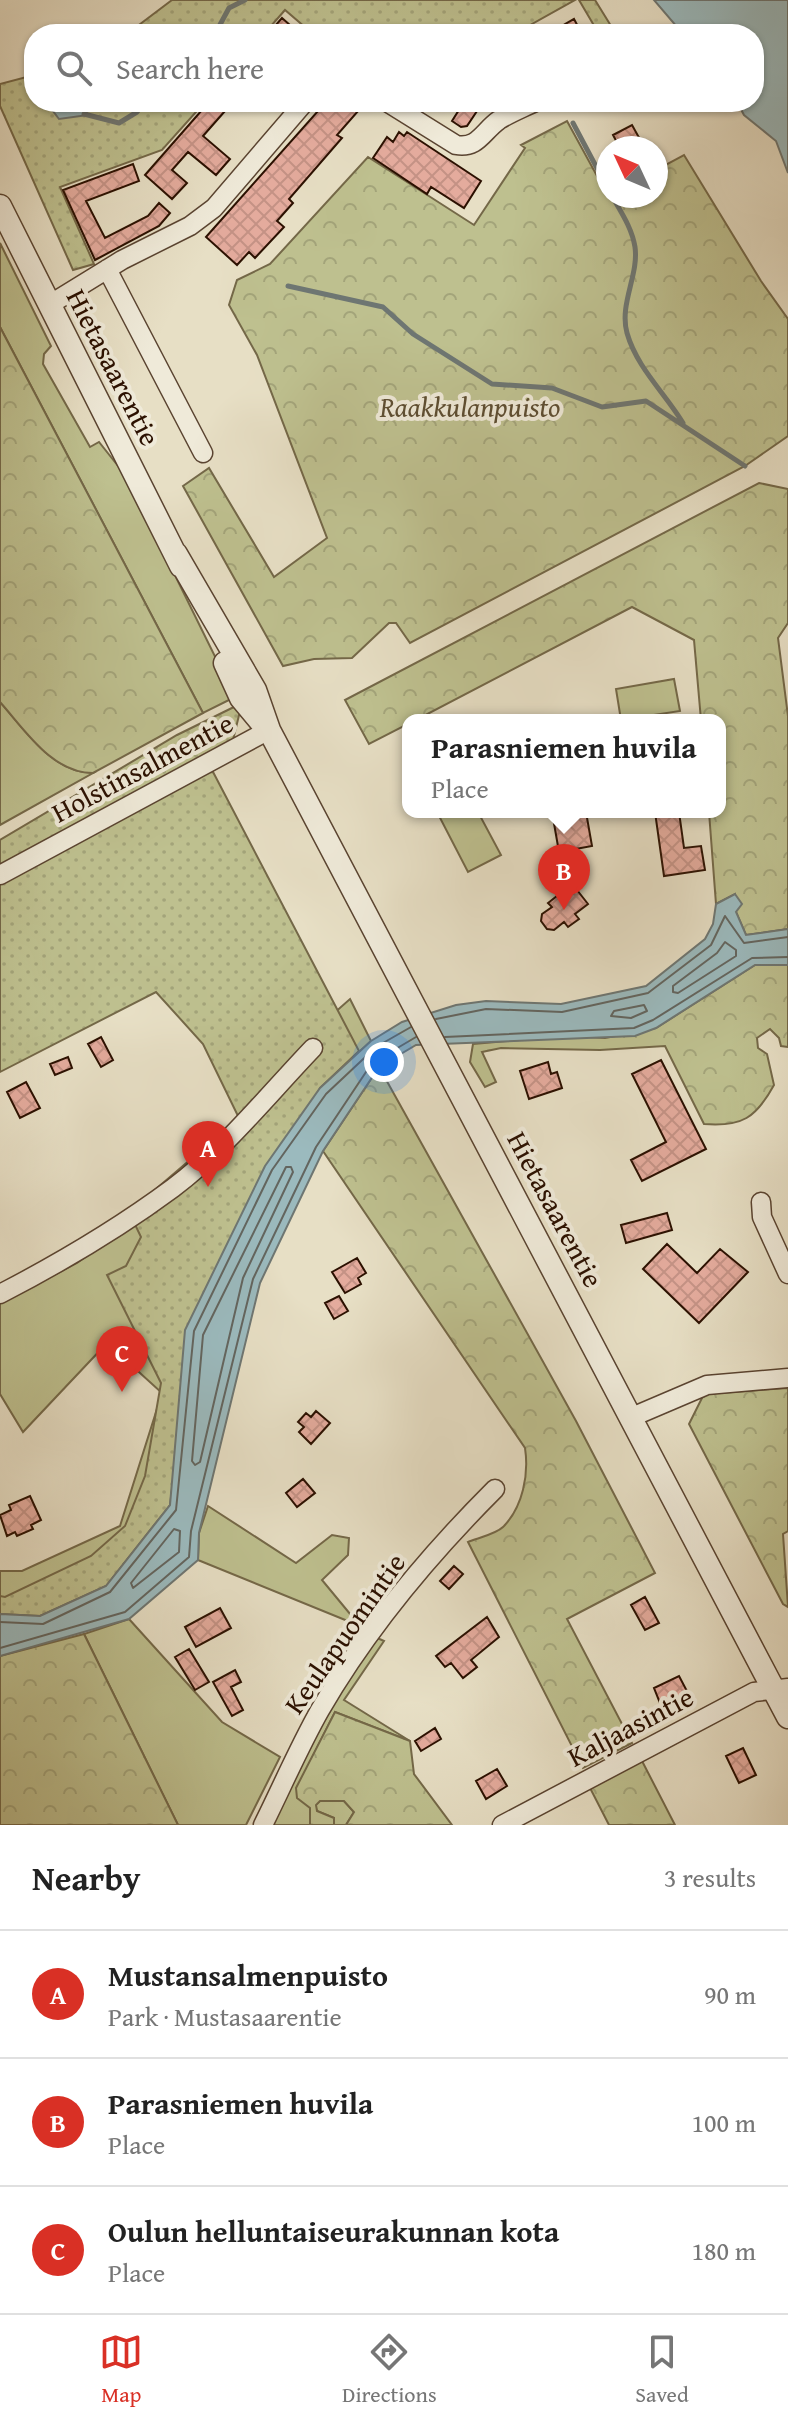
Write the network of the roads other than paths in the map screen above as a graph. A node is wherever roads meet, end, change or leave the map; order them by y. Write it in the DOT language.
graph roads {
  1 [pos="296,112"];
  2 [pos="403,112"];
  3 [pos="515,112"];
  4 [pos="0,206"];
  5 [pos="107,269"];
  6 [pos="49,305"];
  7 [pos="203,453"];
  8 [pos="269,730"];
  9 [pos="0,875"];
  10 [pos="313,1048"];
  11 [pos="761,1202"];
  12 [pos="788,1274"];
  13 [pos="0,1294"];
  14 [pos="788,1378"];
  15 [pos="632,1417"];
  16 [pos="495,1489"];
  17 [pos="781,1688"];
  18 [pos="788,1717"];
  19 [pos="263,1825"];
  20 [pos="502,1825"];
  1 -- 5 [label="street"];
  2 -- 3 [label="street"];
  4 -- 6 [label="street, Hietasaarentie"];
  5 -- 6 [label="street"];
  5 -- 7 [label="street"];
  6 -- 8 [label="street, Hietasaarentie"];
  8 -- 9 [label="street, Holstinsalmentie"];
  8 -- 15 [label="street, Hietasaarentie"];
  10 -- 13 [label="street"];
  11 -- 12 [label="street"];
  14 -- 15 [label="street"];
  15 -- 17 [label="street, Hietasaarentie"];
  16 -- 19 [label="street, Keulapuomintie"];
  17 -- 18 [label="street, Hietasaarentie"];
  17 -- 20 [label="street, Kaljaasintie"];
}
